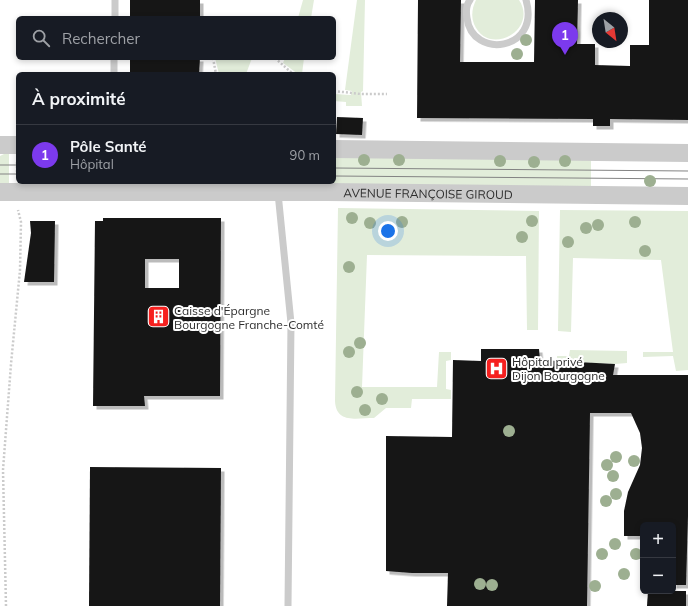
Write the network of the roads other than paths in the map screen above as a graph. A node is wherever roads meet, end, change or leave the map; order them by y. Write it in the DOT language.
graph roads {
  1 [pos="115,0"];
  2 [pos="470,0"];
  3 [pos="526,0"];
  4 [pos="115,16"];
  5 [pos="114,60"];
  6 [pos="114,72"];
  7 [pos="336,149"];
  8 [pos="688,153"];
  9 [pos="278,192"];
  10 [pos="11,196"];
  11 [pos="688,196"];
  12 [pos="288,606"];
  1 -- 4 [label="lane"];
  2 -- 3 [label="lane"];
  5 -- 6 [label="lane"];
  7 -- 8 [label="street"];
  9 -- 10 [label="street, AVENUE FRANÇOISE GIROUD"];
  9 -- 11 [label="street, AVENUE FRANÇOISE GIROUD"];
  9 -- 12 [label="lane"];
}
